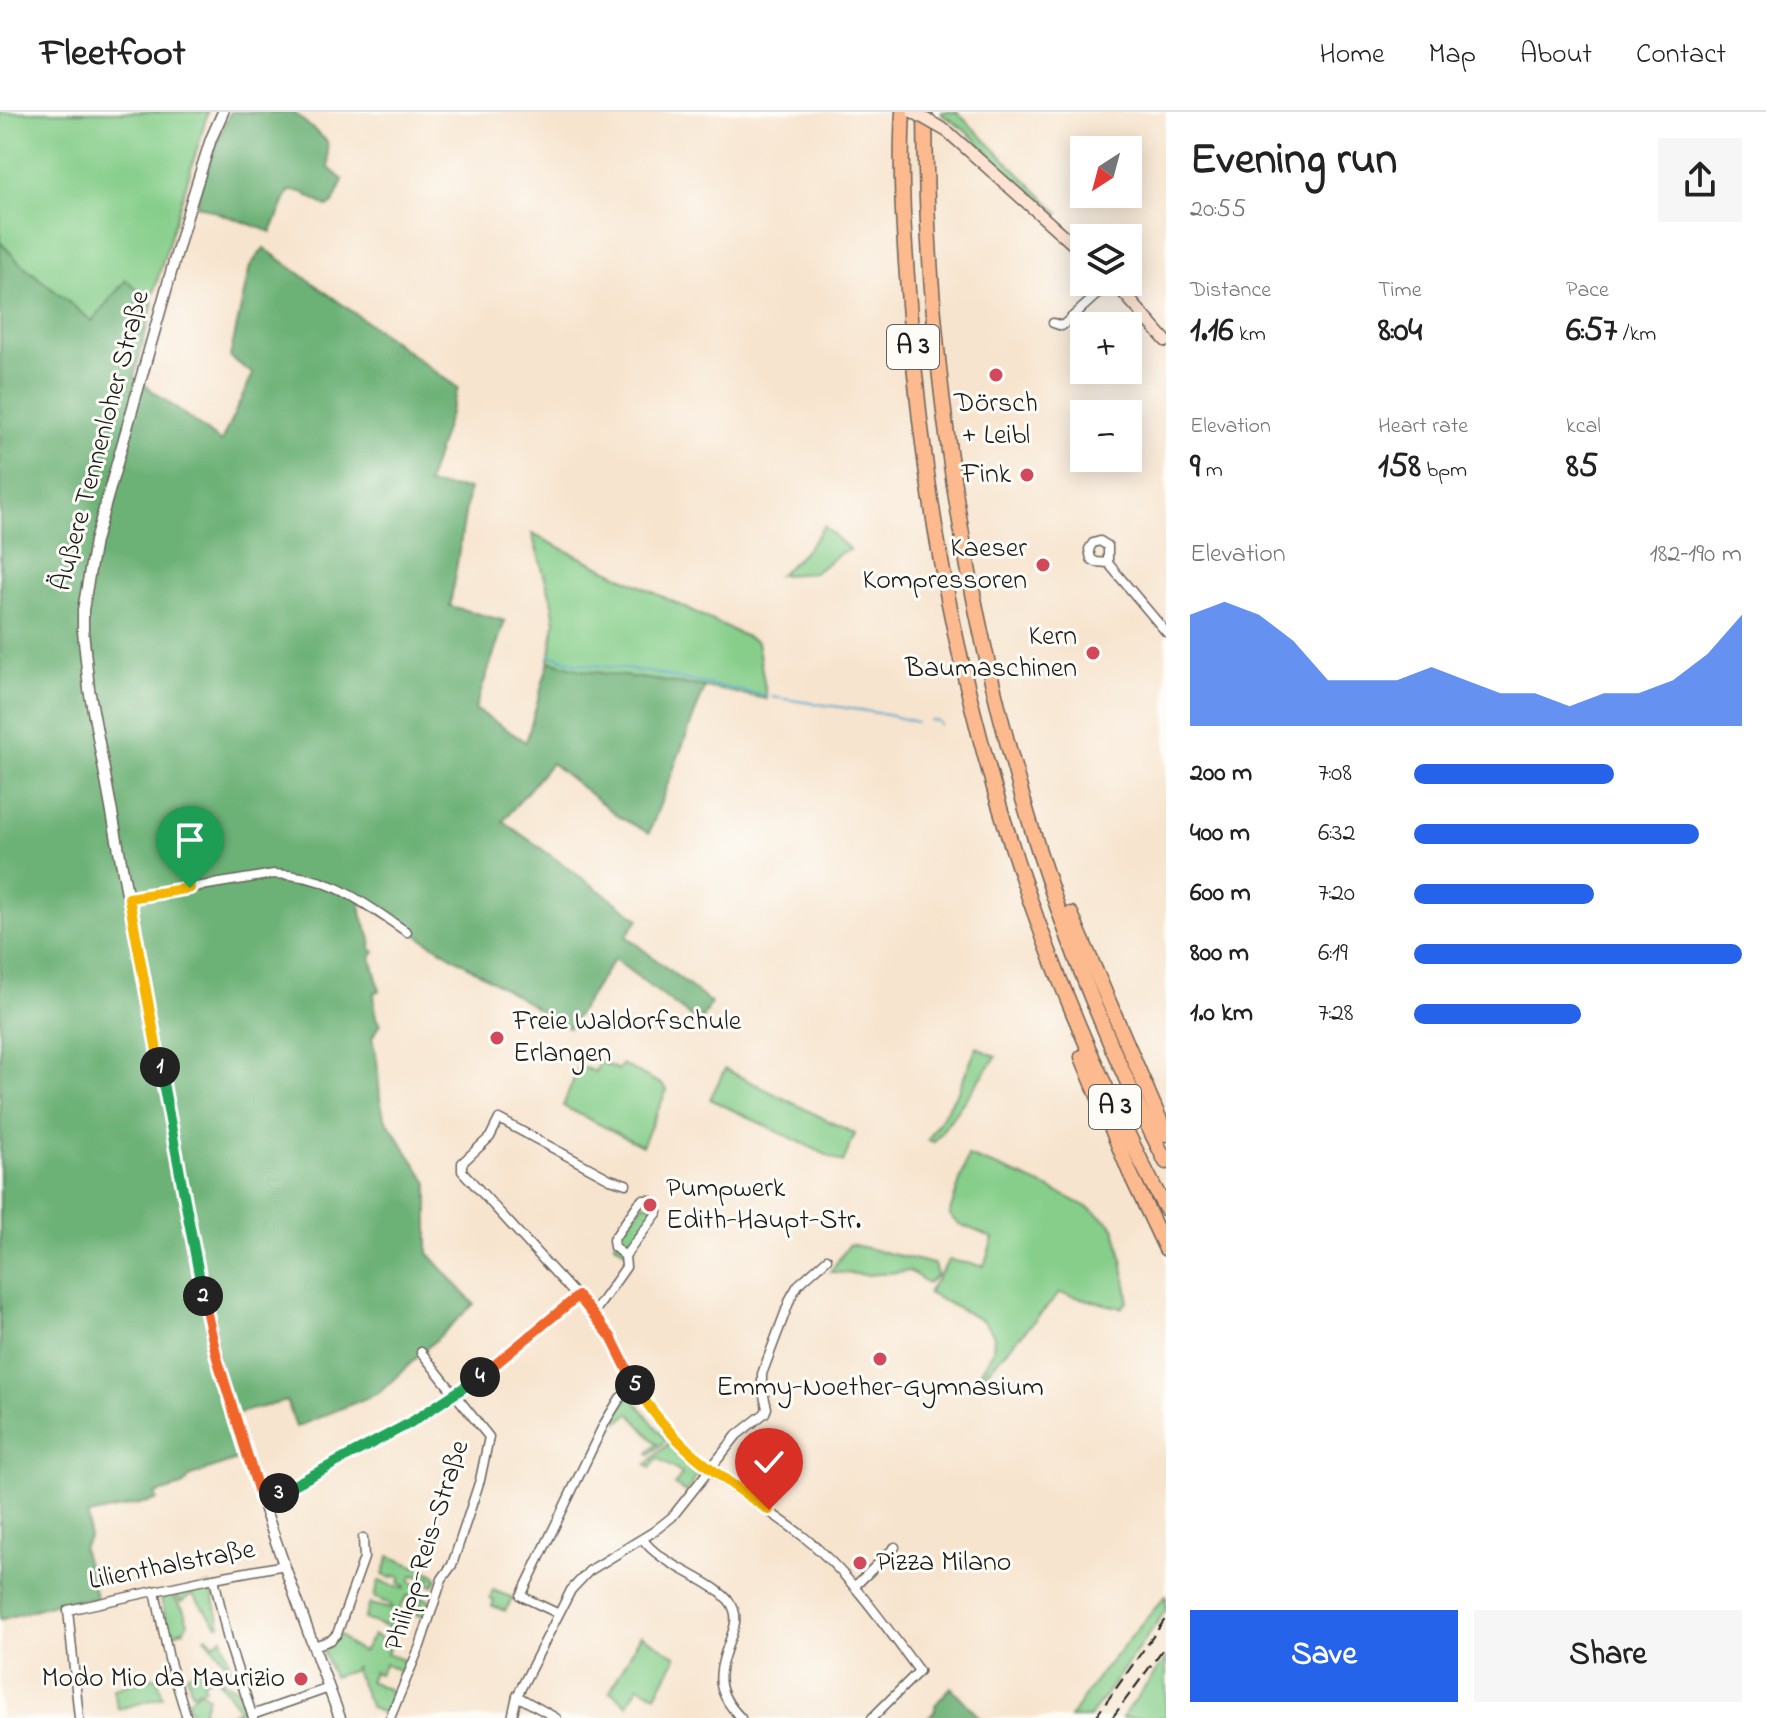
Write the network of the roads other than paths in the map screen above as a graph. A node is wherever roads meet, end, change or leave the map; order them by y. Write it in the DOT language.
graph roads {
  1 [pos="223,112"];
  2 [pos="903,112"];
  3 [pos="913,112"];
  4 [pos="925,112"];
  5 [pos="1070,241"];
  6 [pos="1096,296"];
  7 [pos="1125,296"];
  8 [pos="1053,323"];
  9 [pos="1166,341"];
  10 [pos="1108,563"];
  11 [pos="1166,632"];
  12 [pos="1017,779"];
  13 [pos="129,898"];
  14 [pos="407,932"];
  15 [pos="1067,1002"];
  16 [pos="1136,1068"];
  17 [pos="1166,1120"];
  18 [pos="1166,1134"];
  19 [pos="1166,1162"];
  20 [pos="626,1184"];
  21 [pos="1166,1209"];
  22 [pos="1166,1249"];
  23 [pos="625,1256"];
  24 [pos="827,1259"];
  25 [pos="578,1296"];
  26 [pos="593,1314"];
  27 [pos="421,1352"];
  28 [pos="636,1386"];
  29 [pos="457,1394"];
  30 [pos="710,1470"];
  31 [pos="262,1502"];
  32 [pos="363,1538"];
  33 [pos="643,1539"];
  34 [pos="895,1547"];
  35 [pos="285,1565"];
  36 [pos="214,1578"];
  37 [pos="855,1586"];
  38 [pos="155,1591"];
  39 [pos="557,1613"];
  40 [pos="314,1646"];
  41 [pos="329,1688"];
  42 [pos="517,1696"];
  43 [pos="252,1717"];
  44 [pos="79,1718"];
  45 [pos="187,1718"];
  46 [pos="340,1718"];
  47 [pos="390,1718"];
  48 [pos="512,1718"];
  49 [pos="556,1718"];
  50 [pos="741,1718"];
  51 [pos="872,1718"];
  1 -- 13 [label="street, Äußere Tennenloher Straße"];
  2 -- 15 [label="highway, A 3"];
  3 -- 5 [label="main road, bridge"];
  4 -- 12 [label="highway, A 3"];
  6 -- 8 [label="street"];
  7 -- 9 [label="main road"];
  10 -- 11 [label="street"];
  12 -- 16 [label="highway"];
  12 -- 19 [label="highway, A 3"];
  13 -- 14 [label="street"];
  13 -- 31 [label="street, Äußere Tennenloher Straße"];
  15 -- 21 [label="highway, A 3"];
  15 -- 22 [label="highway"];
  16 -- 17 [label="highway"];
  16 -- 18 [label="highway"];
  20 -- 25 [label="street"];
  23 -- 23 [label="street"];
  23 -- 26 [label="street"];
  24 -- 30 [label="street"];
  25 -- 26 [label="street"];
  25 -- 29 [label="street"];
  26 -- 28 [label="street"];
  27 -- 29 [label="street, Philipp-Reis-Straße"];
  28 -- 30 [label="street"];
  28 -- 39 [label="street"];
  29 -- 31 [label="street"];
  29 -- 47 [label="street, Philipp-Reis-Straße"];
  30 -- 33 [label="street"];
  30 -- 37 [label="street"];
  31 -- 35 [label="street, Äußere Tennenloher Straße"];
  32 -- 40 [label="street"];
  33 -- 39 [label="street"];
  33 -- 50 [label="street"];
  34 -- 37 [label="street"];
  35 -- 36 [label="street, Lilienthalstraße"];
  35 -- 40 [label="street, Äußere Tennenloher Straße"];
  36 -- 38 [label="street, Lilienthalstraße"];
  36 -- 43 [label="street"];
  37 -- 51 [label="street"];
  38 -- 44 [label="street, Lilienthalstraße"];
  38 -- 45 [label="street"];
  39 -- 42 [label="street"];
  40 -- 41 [label="street, Äußere Tennenloher Straße"];
  41 -- 43 [label="street"];
  41 -- 46 [label="street, Äußere Tennenloher Straße"];
  42 -- 48 [label="street"];
  42 -- 49 [label="street"];
}
